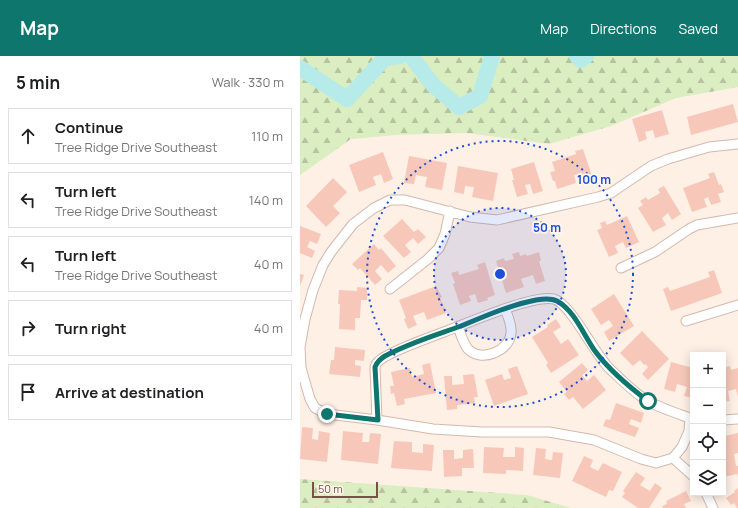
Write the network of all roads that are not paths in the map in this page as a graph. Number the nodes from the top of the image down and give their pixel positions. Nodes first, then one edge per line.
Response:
1 (738, 144) edge
2 (450, 211) junction
3 (738, 218) edge
4 (621, 268) dead end
5 (390, 289) dead end
6 (738, 305) edge
7 (505, 309) junction
8 (686, 321) dead end
9 (458, 327) junction
10 (690, 418) edge
11 (738, 419) edge
12 (378, 420) junction
13 (726, 420) edge
14 (690, 424) edge
15 (674, 458) junction
16 (690, 473) edge
17 (707, 496) edge
18 (712, 508) edge

1 - 2 street
2 - 5 street
2 - 12 street
3 - 4 street
6 - 8 street
7 - 9 street
7 - 9 street
7 - 10 street
9 - 12 street
11 - 13 street
12 - 15 street
14 - 15 street
15 - 16 street
17 - 18 street

